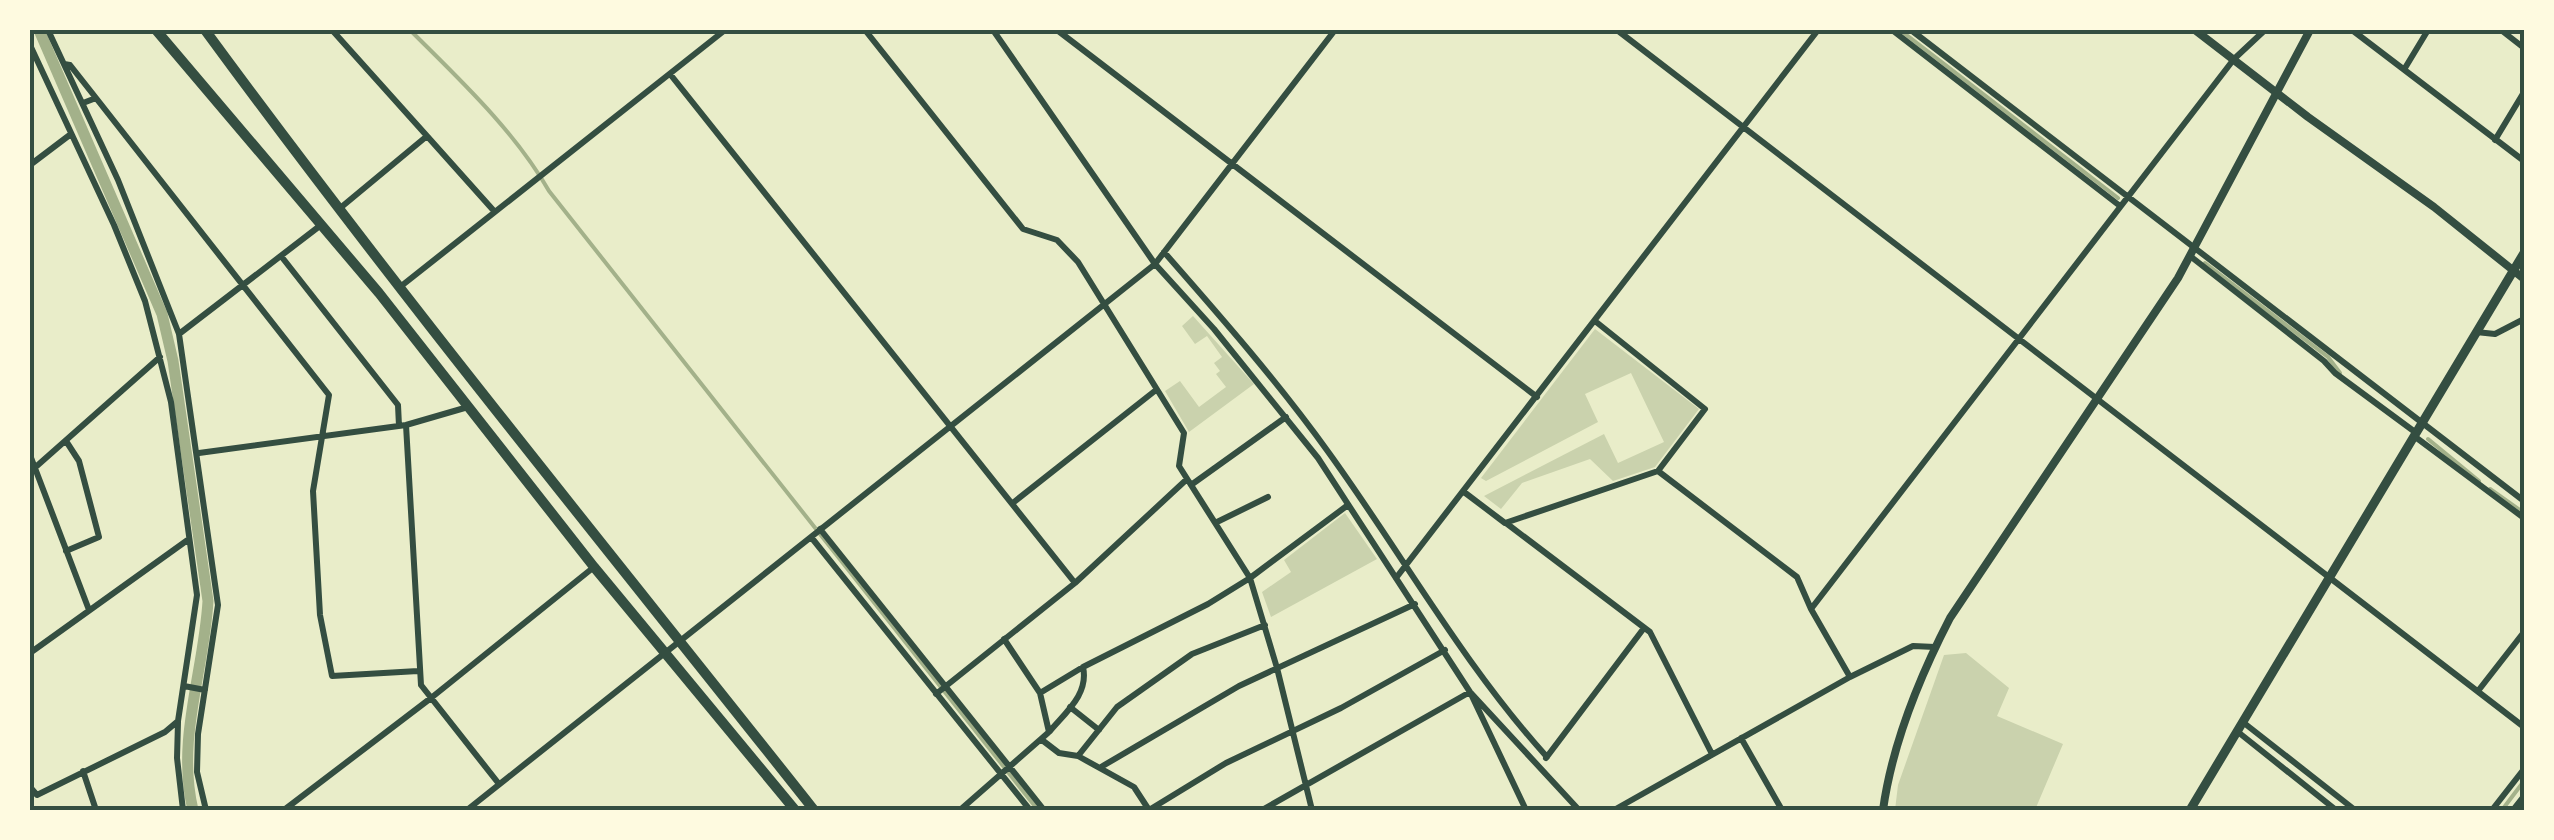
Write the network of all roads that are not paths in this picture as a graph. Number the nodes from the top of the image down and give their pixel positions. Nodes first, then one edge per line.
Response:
1 (48, 30) edge
2 (156, 30) edge
3 (205, 30) edge
4 (332, 30) edge
5 (724, 30) edge
6 (865, 30) edge
7 (993, 30) edge
8 (1056, 30) edge
9 (1335, 30) edge
10 (1617, 30) edge
11 (1818, 30) edge
12 (1892, 30) edge
13 (1911, 30) edge
14 (2195, 30) edge
15 (2265, 30) edge
16 (2310, 30) edge
17 (2352, 30) edge
18 (2428, 30) edge
19 (2501, 30) edge
20 (1002, 34) edge
21 (30, 45) edge
22 (2524, 48) edge
23 (2234, 59) junction
24 (64, 64) junction
25 (2405, 68) junction
26 (670, 74) junction
27 (2524, 92) edge
28 (2276, 93) junction
29 (96, 98) junction
30 (83, 102) junction
31 (1743, 128) junction
32 (71, 134) junction
33 (428, 136) junction
34 (2495, 140) junction
35 (2524, 161) edge
36 (1232, 164) junction
37 (30, 165) edge
38 (2128, 196) junction
39 (2120, 206) junction
40 (339, 210) junction
41 (494, 212) junction
42 (322, 224) junction
43 (1164, 252) junction
44 (2192, 252) junction
45 (2524, 253) edge
46 (281, 256) junction
47 (1155, 264) junction
48 (2513, 271) junction
49 (2524, 279) edge
50 (242, 286) junction
51 (399, 288) junction
52 (1104, 304) junction
53 (2524, 319) edge
54 (1595, 321) junction
55 (2476, 332) junction
56 (180, 334) junction
57 (2019, 338) junction
58 (160, 356) junction
59 (1156, 390) junction
60 (1537, 397) junction
61 (2097, 398) junction
62 (470, 406) junction
63 (1286, 416) junction
64 (2421, 422) junction
65 (952, 425) junction
66 (403, 426) junction
67 (2414, 434) junction
68 (323, 436) junction
69 (66, 440) junction
70 (198, 452) junction
71 (30, 455) edge
72 (32, 470) edge
73 (1658, 470) junction
74 (1188, 483) junction
75 (1464, 492) junction
76 (1268, 497) dead end
77 (2524, 501) edge
78 (1014, 502) junction
79 (1348, 506) junction
80 (2524, 518) edge
81 (1217, 522) junction
82 (1505, 522) junction
83 (820, 530) junction
84 (811, 536) junction
85 (189, 540) junction
86 (66, 551) junction
87 (1406, 565) junction
88 (594, 567) junction
89 (2331, 576) junction
90 (1250, 578) junction
91 (1396, 578) junction
92 (1075, 583) junction
93 (1415, 604) junction
94 (1811, 609) junction
95 (89, 610) junction
96 (1265, 625) junction
97 (1644, 628) junction
98 (2524, 632) edge
99 (1004, 639) junction
100 (680, 641) junction
101 (1935, 647) junction
102 (1445, 650) junction
103 (667, 652) junction
104 (30, 654) edge
105 (1083, 667) junction
106 (1277, 668) junction
107 (418, 671) junction
108 (1850, 677) junction
109 (184, 686) junction
110 (946, 686) junction
111 (206, 690) junction
112 (2478, 691) junction
113 (1470, 692) junction
114 (936, 693) junction
115 (1040, 693) junction
116 (431, 698) junction
117 (1070, 707) junction
118 (178, 721) junction
119 (2524, 727) edge
120 (2241, 728) junction
121 (1099, 730) junction
122 (1049, 732) junction
123 (1292, 732) junction
124 (1741, 738) junction
125 (1042, 740) junction
126 (1712, 755) junction
127 (1078, 756) junction
128 (1547, 758) junction
129 (1540, 766) junction
130 (1100, 768) junction
131 (2524, 769) edge
132 (83, 771) junction
133 (1006, 771) junction
134 (499, 784) junction
135 (1305, 786) junction
136 (30, 787) edge
137 (2524, 796) edge
138 (96, 810) edge
139 (183, 810) edge
140 (206, 810) edge
141 (284, 810) edge
142 (467, 810) edge
143 (795, 810) edge
144 (814, 810) edge
145 (960, 810) edge
146 (1030, 810) edge
147 (1044, 810) edge
148 (1262, 810) edge
149 (1312, 810) edge
150 (1526, 810) edge
151 (1579, 810) edge
152 (1614, 810) edge
153 (1782, 810) edge
154 (1883, 810) edge
155 (2190, 810) edge
156 (2336, 810) edge
157 (2356, 810) edge
158 (2492, 810) edge
159 (2513, 810) edge

1 - 24 street
2 - 42 highway
3 - 40 highway
4 - 33 street
5 - 26 street
6 - 52 street
7 - 20 street
8 - 36 street
9 - 36 street
10 - 31 street
11 - 31 street
12 - 39 street
13 - 38 street
14 - 23 street
15 - 23 street
16 - 28 street
17 - 25 street
18 - 25 street
19 - 22 street
20 - 47 street
21 - 32 street
23 - 28 street
23 - 38 street
24 - 29 street
24 - 30 street
25 - 34 street
26 - 41 street
26 - 65 street
27 - 34 street
28 - 44 street
28 - 48 street
29 - 30 street
29 - 50 street
30 - 56 street
31 - 54 street
31 - 57 street
32 - 37 street
32 - 58 street
33 - 40 street
33 - 41 street
34 - 35 street
36 - 43 street
36 - 60 street
38 - 39 street
38 - 44 street
39 - 57 street
40 - 51 highway
41 - 51 street
42 - 46 street
42 - 62 highway
43 - 47 street
43 - 87 street
44 - 61 street
44 - 64 street
44 - 67 street
45 - 48 main road
46 - 50 street
46 - 66 street
47 - 52 street
47 - 63 street
48 - 49 street
48 - 55 main road
50 - 56 street
50 - 68 street
51 - 100 highway
52 - 59 street
52 - 65 street
53 - 55 street
54 - 60 street
54 - 73 street
55 - 64 main road
56 - 70 street
57 - 61 street
57 - 94 street
58 - 69 street
58 - 85 street
59 - 74 street
59 - 78 street
60 - 75 street
61 - 89 street
61 - 101 street
62 - 66 street
62 - 88 highway
63 - 74 street
63 - 79 street
64 - 67 main road
64 - 77 street
65 - 78 street
65 - 83 street
66 - 68 street
66 - 107 street
67 - 80 street
67 - 89 main road
68 - 70 street
68 - 107 street
69 - 72 street
69 - 86 street
70 - 111 street
71 - 72 street
72 - 86 street
73 - 82 street
73 - 94 street
74 - 81 street
74 - 92 street
75 - 82 street
75 - 87 street
76 - 81 street
78 - 92 street
79 - 90 street
79 - 91 street
81 - 90 street
82 - 97 street
83 - 84 street
83 - 110 street
84 - 100 street
84 - 114 street
85 - 95 street
85 - 109 street
86 - 95 street
87 - 91 street
87 - 128 street
88 - 103 highway
88 - 116 street
89 - 112 street
89 - 120 main road
90 - 96 street
90 - 105 street
91 - 93 street
92 - 99 street
93 - 102 street
93 - 106 street
94 - 108 street
95 - 104 street
96 - 106 street
96 - 121 street
97 - 126 street
97 - 128 street
98 - 112 street
99 - 110 street
99 - 115 street
100 - 103 street
100 - 144 highway
101 - 108 street
101 - 154 street
102 - 113 street
102 - 123 street
103 - 134 street
103 - 143 highway
105 - 115 street
105 - 117 street
106 - 123 street
106 - 130 street
107 - 116 street
108 - 124 street
109 - 111 street
109 - 118 street
110 - 114 street
110 - 133 street
111 - 140 street
112 - 119 street
113 - 129 street
113 - 135 street
113 - 150 street
114 - 133 street
115 - 122 street
116 - 134 street
116 - 141 street
117 - 121 street
117 - 122 street
118 - 132 street
118 - 139 street
120 - 155 main road
120 - 156 street
120 - 157 street
121 - 127 street
122 - 125 street
123 - 130 street
123 - 135 street
124 - 126 street
124 - 153 street
125 - 127 street
125 - 133 street
126 - 152 street
127 - 130 street
128 - 129 street
129 - 151 street
131 - 158 street
132 - 136 street
132 - 138 street
133 - 145 street
133 - 146 street
133 - 147 street
134 - 142 street
135 - 148 street
135 - 149 street
137 - 159 street

